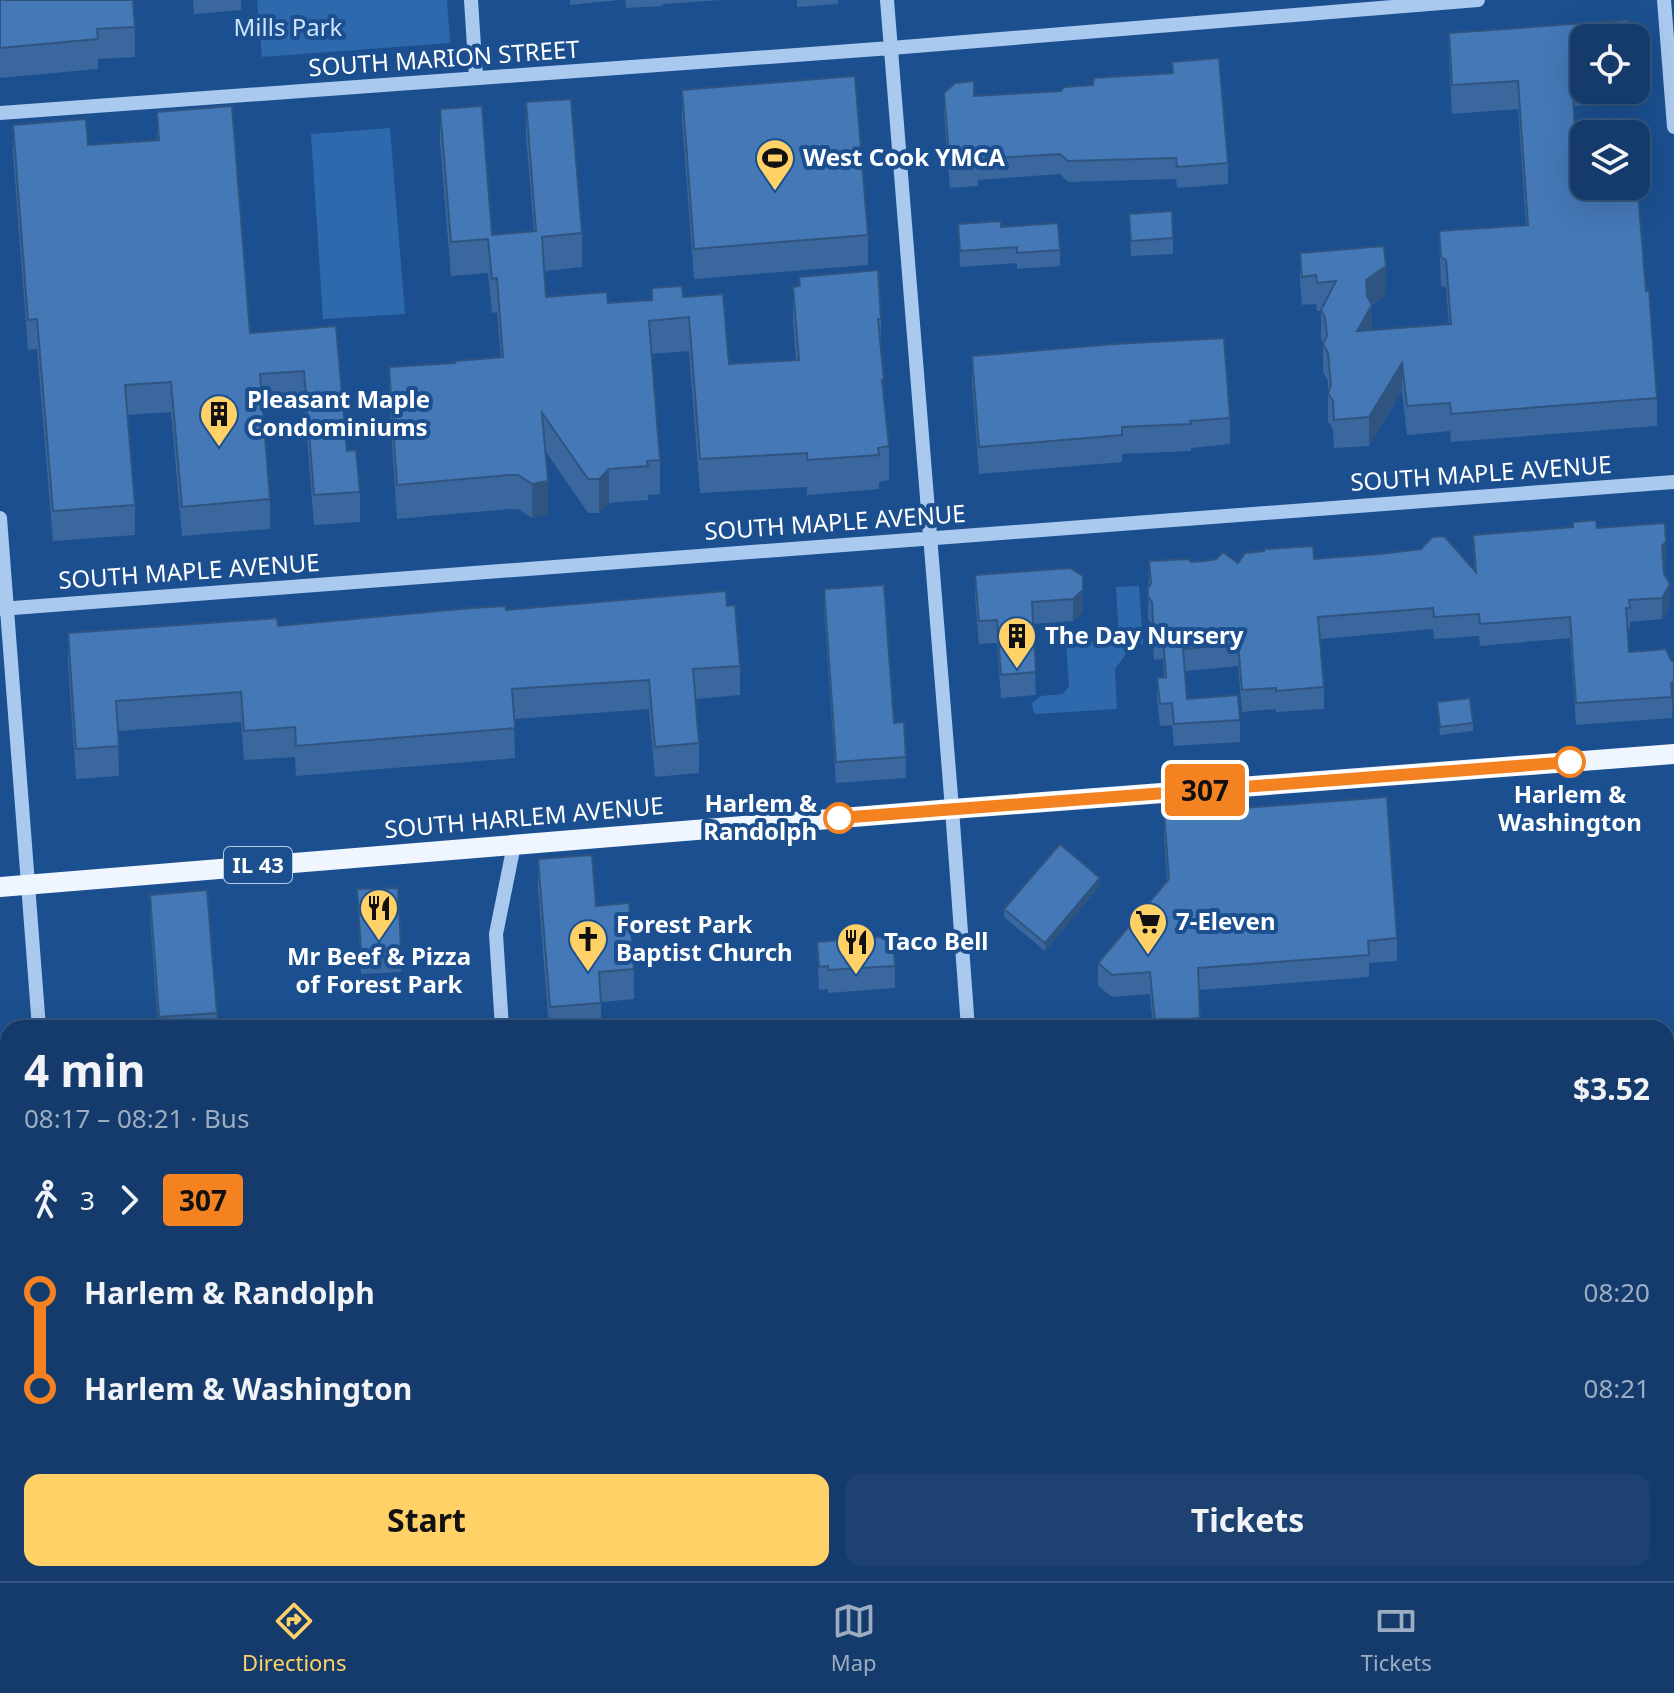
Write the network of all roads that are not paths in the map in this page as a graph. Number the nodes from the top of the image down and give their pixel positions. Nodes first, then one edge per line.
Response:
1 (471, 0) edge
2 (887, 0) edge
3 (1478, 0) edge
4 (1664, 0) edge
5 (891, 48) junction
6 (476, 78) junction
7 (0, 113) edge
8 (1674, 127) edge
9 (1674, 482) edge
10 (0, 518) edge
11 (930, 538) junction
12 (4, 608) edge
13 (1674, 754) edge
14 (952, 809) junction
15 (514, 845) junction
16 (28, 884) junction
17 (0, 887) edge
18 (38, 1020) edge
19 (501, 1020) edge
20 (967, 1020) edge

1 - 6 street
2 - 5 street
3 - 5 street, SOUTH MARION STREET
4 - 8 street
5 - 6 street, SOUTH MARION STREET
5 - 11 street
6 - 7 street, SOUTH MARION STREET
9 - 11 street, SOUTH MAPLE AVENUE
10 - 12 street
11 - 12 street, SOUTH MAPLE AVENUE
11 - 14 street
12 - 16 street
13 - 14 main road, SOUTH HARLEM AVENUE / IL 43
14 - 15 main road, SOUTH HARLEM AVENUE / IL 43
14 - 20 street
15 - 16 main road, SOUTH HARLEM AVENUE / IL 43
15 - 19 street
16 - 17 main road, SOUTH HARLEM AVENUE / IL 43
16 - 18 street

